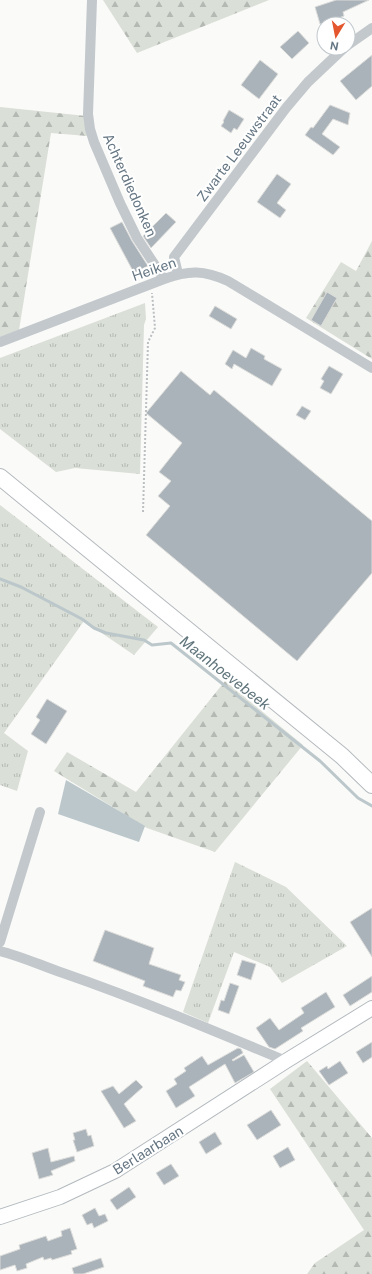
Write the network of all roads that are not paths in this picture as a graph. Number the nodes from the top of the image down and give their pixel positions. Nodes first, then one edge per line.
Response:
1 (92, 0) edge
2 (372, 28) edge
3 (356, 39) edge
4 (336, 56) edge
5 (178, 274) junction
6 (164, 279) junction
7 (0, 342) edge
8 (372, 368) edge
9 (0, 477) edge
10 (342, 756) junction
11 (372, 775) edge
12 (372, 785) edge
13 (40, 812) dead end
14 (0, 942) edge
15 (0, 951) edge
16 (372, 1008) edge
17 (286, 1062) junction
18 (0, 1218) edge

1 - 6 street, Achterdiedonken
2 - 3 street
4 - 5 street, Zwarte Leeuwstraat
5 - 6 street, Heiken
5 - 8 street, Heiken
6 - 7 street, Heiken
9 - 10 main road
10 - 11 main road
10 - 12 main road
13 - 14 street
15 - 17 street
16 - 17 street, Berlaarbaan
17 - 18 street, Berlaarbaan

